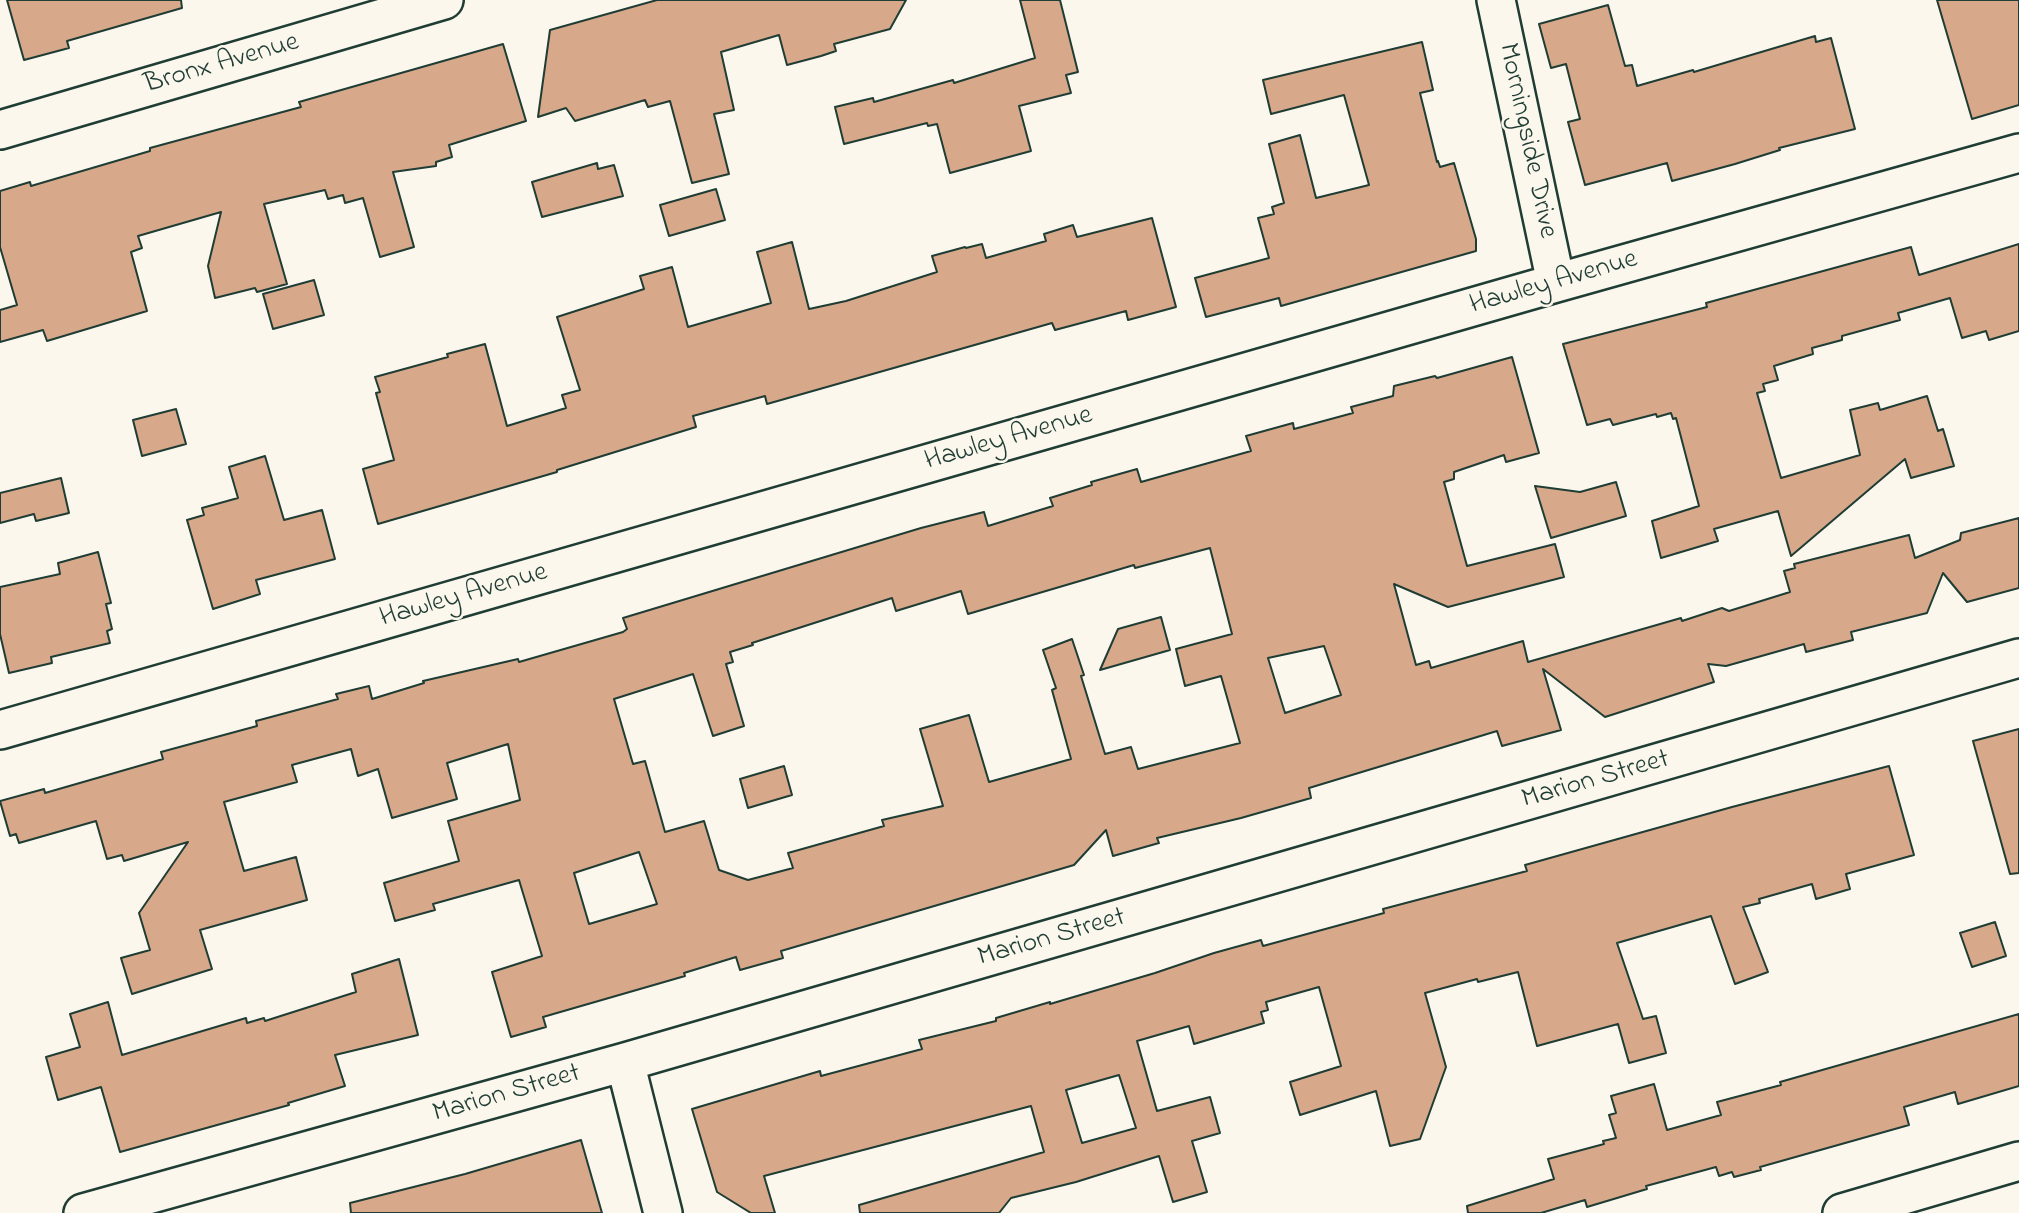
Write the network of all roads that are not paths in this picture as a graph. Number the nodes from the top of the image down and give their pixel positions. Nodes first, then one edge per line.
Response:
1 (444, 0) edge
2 (1496, 0) edge
3 (0, 130) edge
4 (2019, 153) edge
5 (1556, 283) junction
6 (2019, 658) edge
7 (0, 730) edge
8 (625, 1062) junction
9 (2019, 1161) edge
10 (83, 1213) edge
11 (663, 1213) edge
12 (1842, 1213) edge

1 - 3 street, Bronx Avenue
2 - 5 street, Morningside Drive
4 - 5 street, Hawley Avenue
5 - 7 street, Hawley Avenue
6 - 8 street, Marion Street
8 - 10 street, Marion Street
8 - 11 street
9 - 12 street

